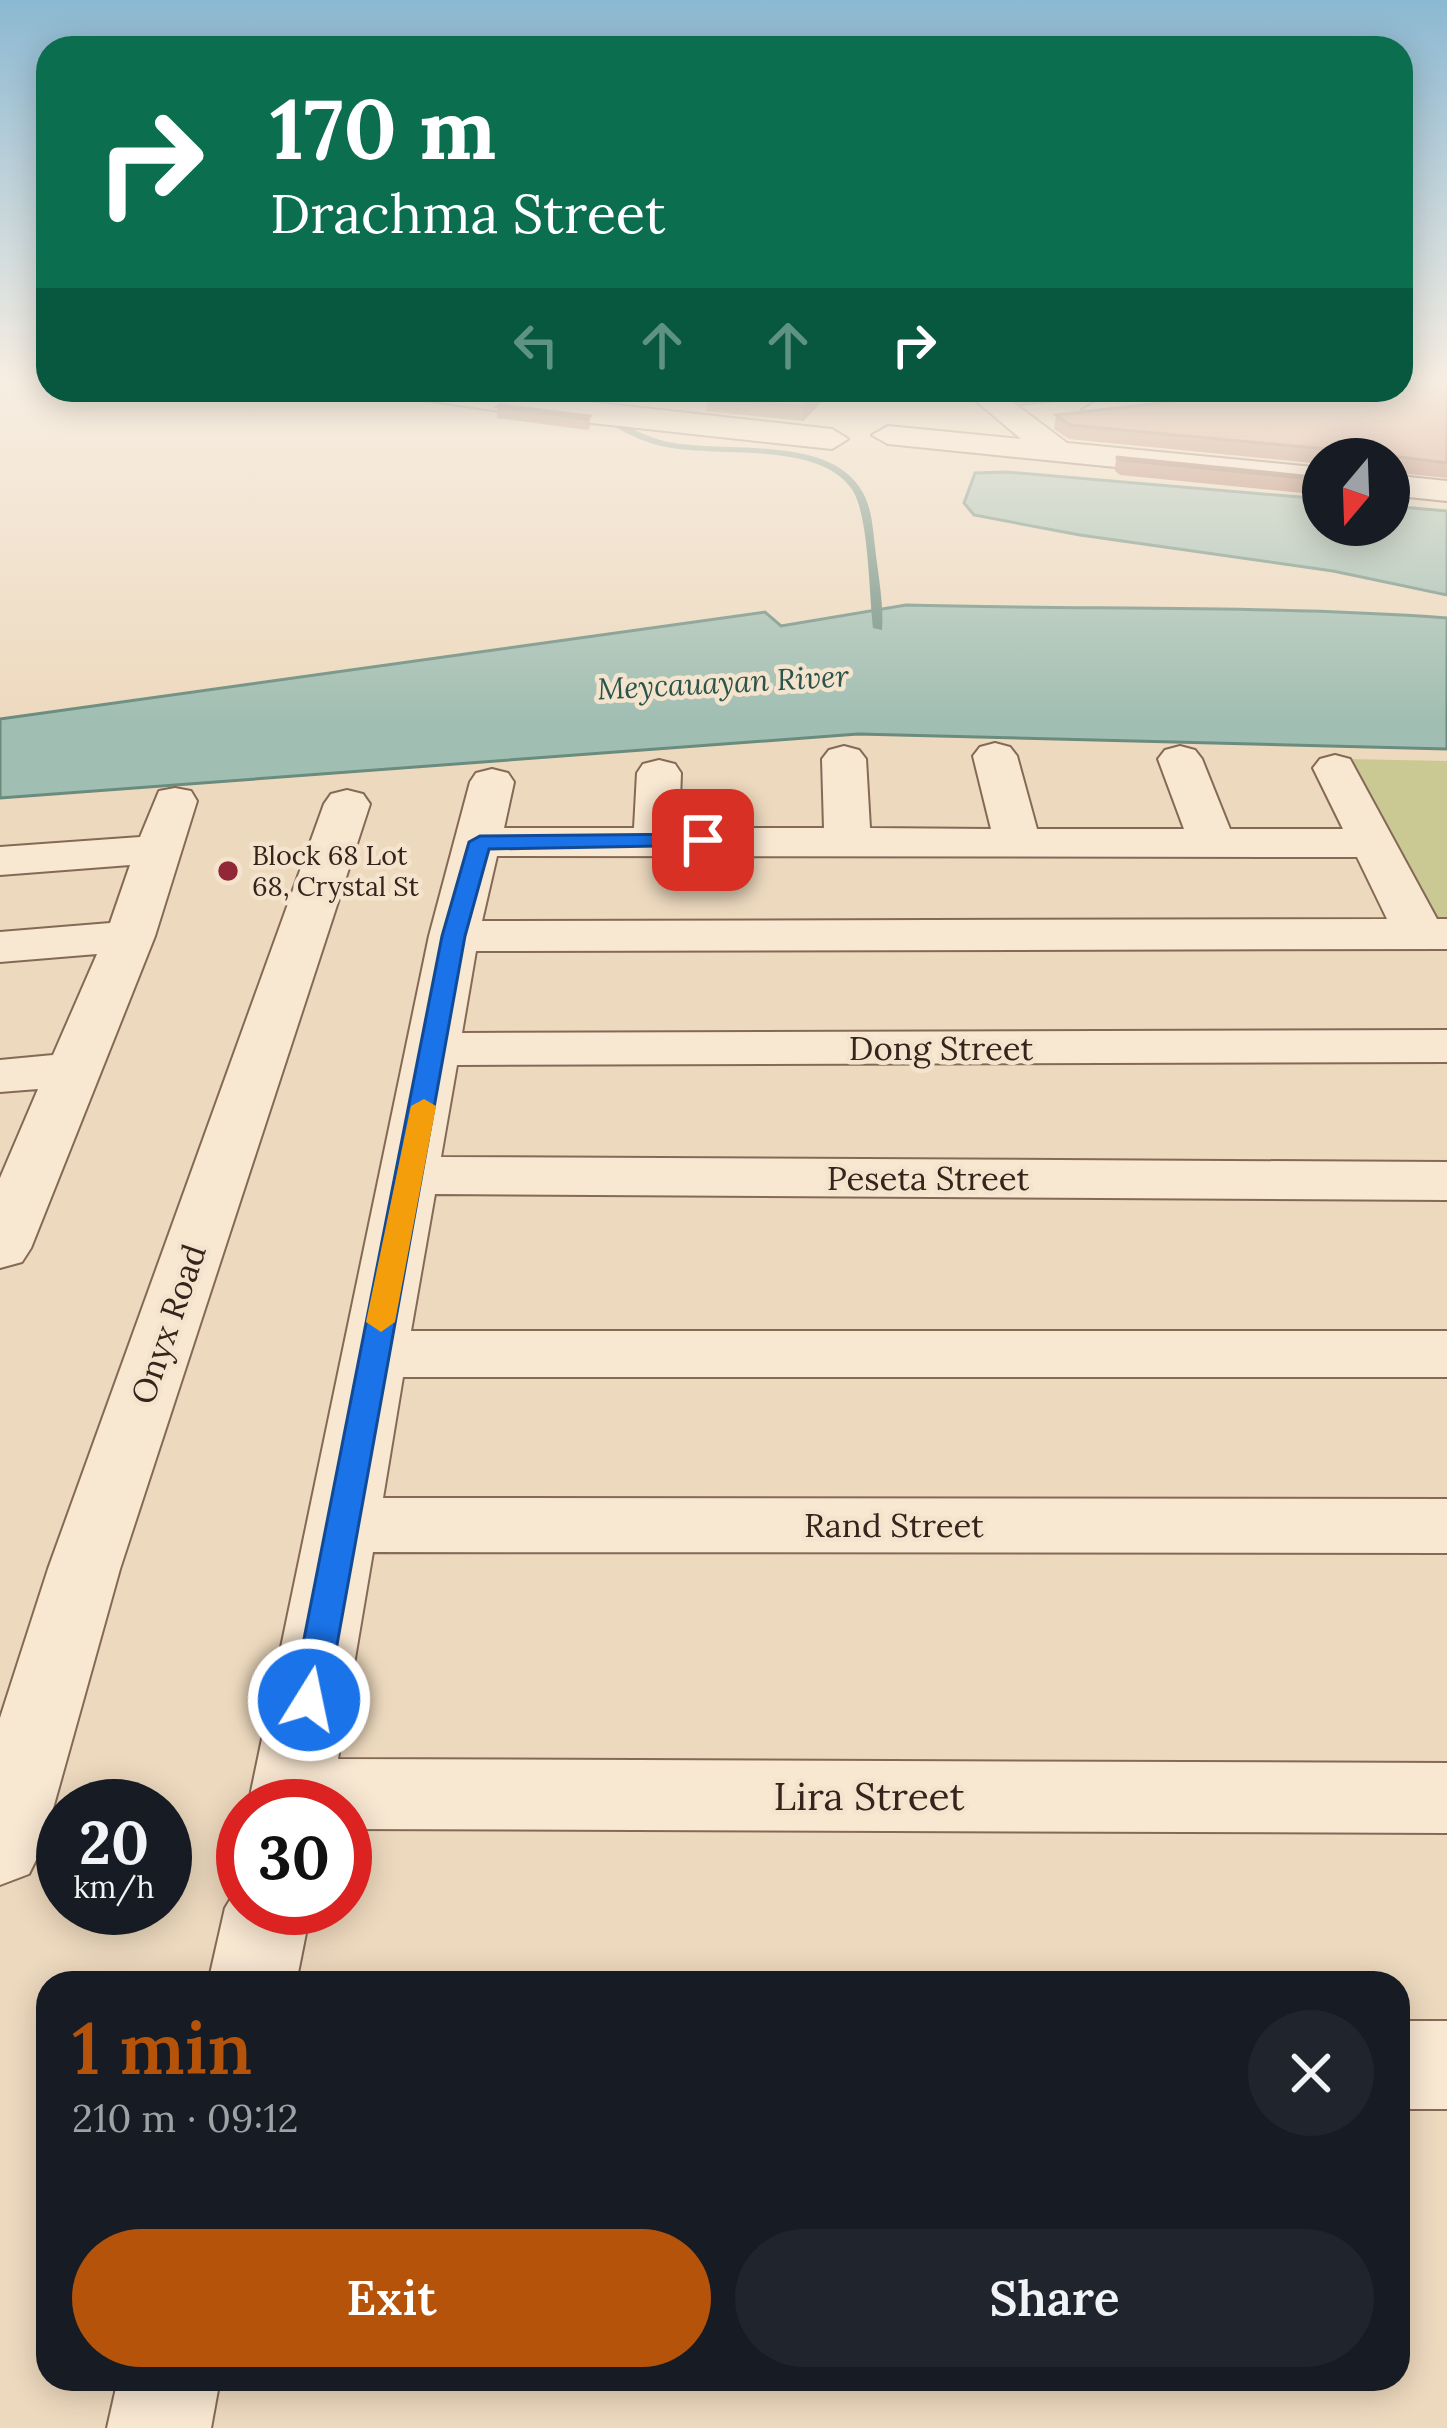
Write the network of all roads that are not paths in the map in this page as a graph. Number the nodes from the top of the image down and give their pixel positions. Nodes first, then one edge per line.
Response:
1 (995, 756) dead end
2 (844, 759) dead end
3 (1180, 759) dead end
4 (1335, 768) dead end
5 (659, 773) dead end
6 (493, 782) dead end
7 (347, 804) dead end
8 (656, 840) junction
9 (480, 842) junction
10 (847, 842) junction
11 (1017, 842) junction
12 (1213, 843) junction
13 (1372, 843) junction
14 (0, 861) edge
15 (1434, 934) edge
16 (130, 936) junction
17 (454, 936) junction
18 (0, 947) edge
19 (1447, 1046) edge
20 (435, 1049) junction
21 (74, 1070) junction
22 (0, 1076) edge
23 (410, 1175) junction
24 (1447, 1181) edge
25 (8, 1214) edge
26 (375, 1354) junction
27 (1447, 1354) edge
28 (341, 1525) junction
29 (1447, 1526) edge
30 (294, 1779) edge
31 (1447, 1798) edge
32 (372, 1800) edge
33 (0, 1848) edge
34 (262, 1935) edge
35 (255, 1971) edge
36 (1410, 2065) edge
37 (1447, 2065) edge
38 (167, 2391) edge
39 (159, 2428) edge

1 - 11 street
2 - 10 street
3 - 12 street
4 - 13 street
5 - 8 street
6 - 9 street
7 - 33 street, Onyx Road
8 - 9 street
8 - 10 street
9 - 17 street
10 - 11 street
11 - 12 street
12 - 13 street
13 - 15 street
14 - 16 street
15 - 17 street
16 - 18 street
16 - 21 street
17 - 20 street
19 - 20 street, Dong Street
20 - 23 street
21 - 22 street
21 - 25 street
23 - 24 street, Peseta Street
23 - 26 street
26 - 27 street
26 - 28 street
28 - 29 street, Rand Street
28 - 30 street
31 - 32 street, Lira Street
34 - 35 street
36 - 37 street
38 - 39 street

